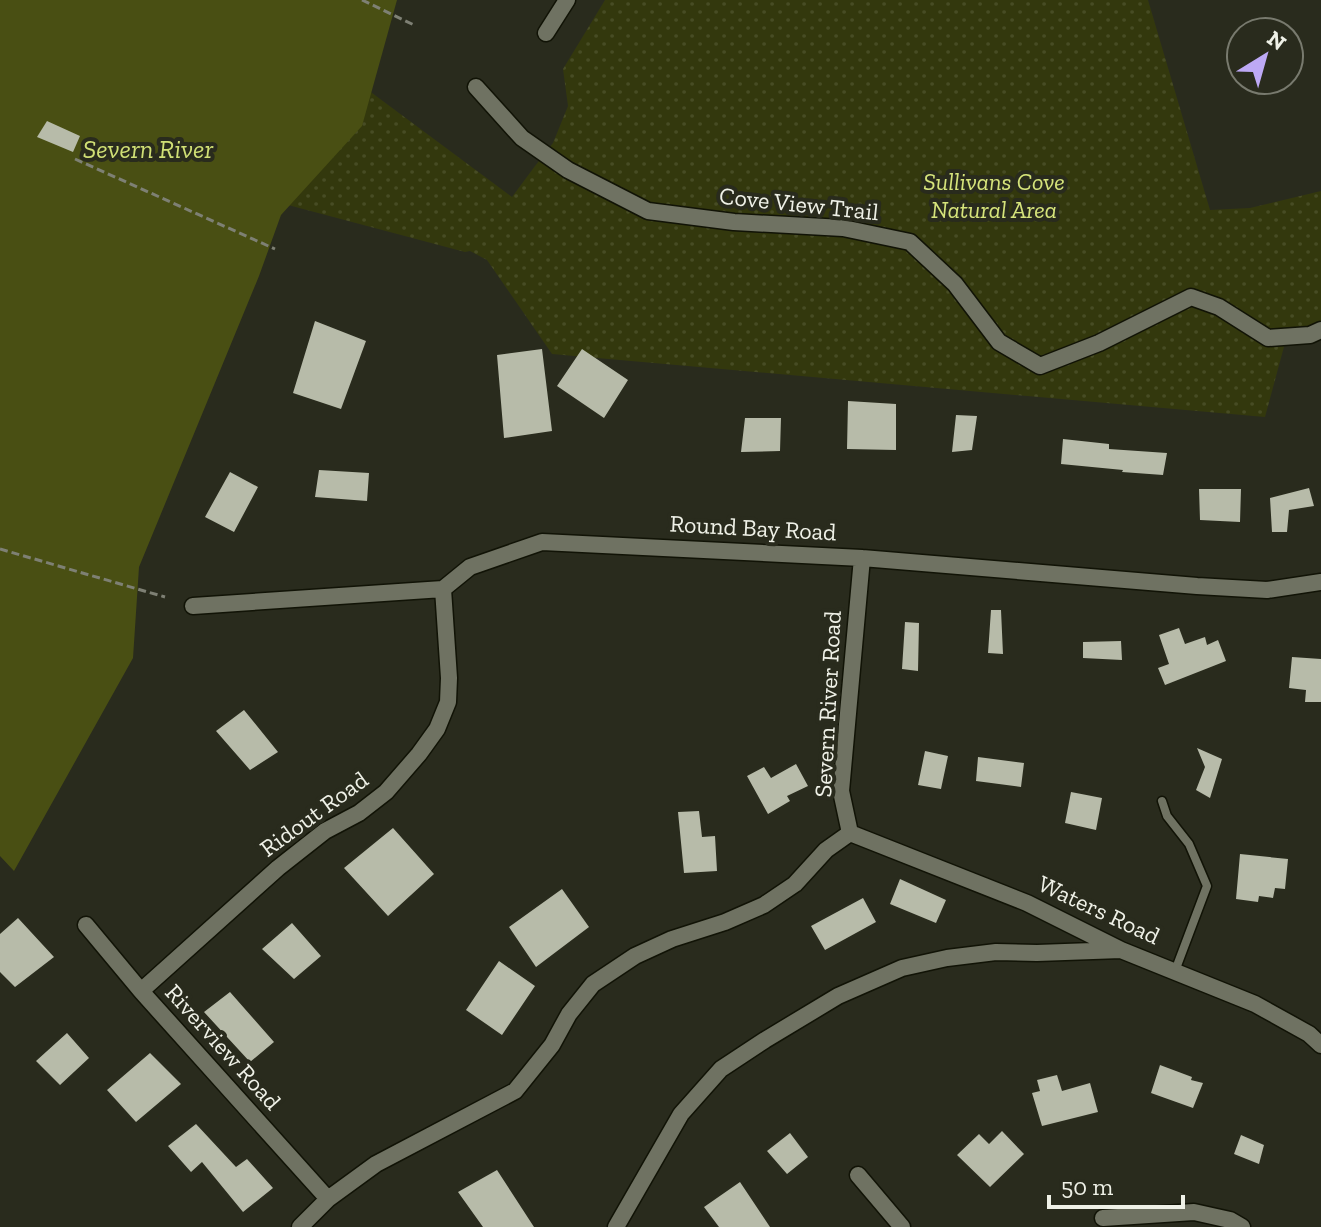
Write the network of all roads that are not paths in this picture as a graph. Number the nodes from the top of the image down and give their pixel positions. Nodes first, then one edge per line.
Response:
1 (567, 0) edge
2 (546, 33) dead end
3 (476, 87) dead end
4 (1321, 330) edge
5 (862, 558) junction
6 (1321, 582) edge
7 (443, 589) junction
8 (193, 606) dead end
9 (1162, 801) dead end
10 (850, 833) junction
11 (86, 925) dead end
12 (1121, 950) junction
13 (1175, 971) junction
14 (141, 991) junction
15 (1321, 1045) edge
16 (858, 1175) dead end
17 (328, 1199) junction
18 (1103, 1218) dead end
19 (300, 1227) edge
20 (616, 1227) edge
21 (902, 1227) edge
22 (1242, 1227) edge

1 - 2 street
3 - 4 street, Cove View Trail
5 - 6 street, Round Bay Road
5 - 7 street, Round Bay Road
5 - 10 street, Severn River Road
7 - 8 street
7 - 14 street, Ridout Road
9 - 13 lane
10 - 12 street, Waters Road
10 - 17 street
11 - 14 street, Riverview Road
12 - 13 street, Waters Road
12 - 20 street
13 - 15 street, Waters Road
14 - 17 street, Riverview Road
16 - 21 street
17 - 19 street
18 - 22 street

